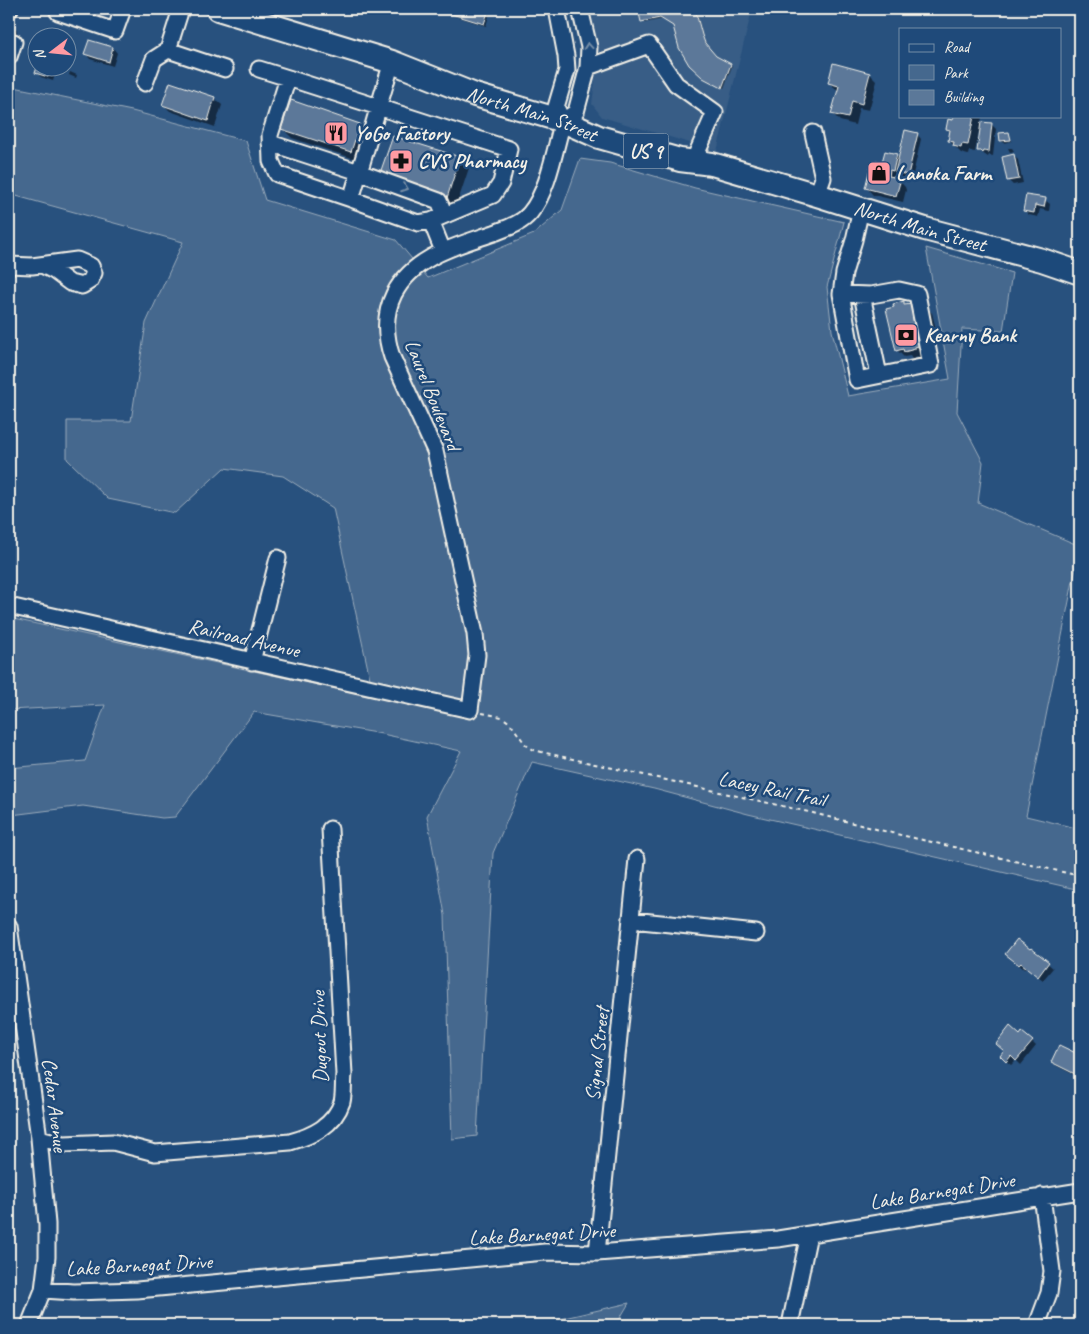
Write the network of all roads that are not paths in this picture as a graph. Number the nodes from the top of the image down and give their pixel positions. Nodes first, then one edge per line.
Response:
1 (59, 9) edge
2 (123, 9) edge
3 (181, 9) edge
4 (218, 9) edge
5 (557, 9) edge
6 (580, 9) edge
7 (14, 42) dead end
8 (168, 50) junction
9 (9, 57) edge
10 (392, 62) junction
11 (588, 67) junction
12 (259, 68) dead end
13 (225, 70) dead end
14 (288, 78) junction
15 (145, 83) dead end
16 (378, 108) junction
17 (563, 121) junction
18 (813, 133) dead end
19 (270, 143) junction
20 (693, 162) junction
21 (359, 172) junction
22 (817, 194) junction
23 (351, 199) junction
24 (861, 209) junction
25 (438, 218) junction
26 (444, 251) junction
27 (9, 265) edge
28 (42, 265) dead end
29 (1080, 273) edge
30 (840, 294) junction
31 (862, 295) junction
32 (878, 375) junction
33 (278, 558) dead end
34 (9, 606) edge
35 (252, 662) junction
36 (470, 710) joint
37 (330, 829) dead end
38 (637, 859) dead end
39 (632, 920) junction
40 (9, 926) edge
41 (756, 933) dead end
42 (39, 1138) junction
43 (1080, 1191) edge
44 (1042, 1196) junction
45 (809, 1234) junction
46 (597, 1253) junction
47 (43, 1290) junction
48 (29, 1325) edge
49 (790, 1325) edge
50 (1037, 1325) edge

1 - 2 street
3 - 8 street
4 - 10 highway, North Main Street / US 9
5 - 17 street, Laurel Boulevard
11 -> 6 street, Laurel Boulevard
7 - 9 street
8 - 13 street
8 - 15 street
10 - 16 street
10 - 17 highway, North Main Street / US 9
11 - 17 street, Laurel Boulevard
11 - 20 street
12 - 14 street
14 - 16 street
14 - 19 street
16 - 21 street
16 - 25 street
17 - 20 highway, North Main Street / US 9
17 - 26 street, Laurel Boulevard
18 - 22 street
19 - 21 street
19 - 23 street
20 - 22 highway, North Main Street / US 9
21 - 23 street
21 -> 25 street
22 - 24 highway, North Main Street / US 9
23 - 25 street
24 - 29 highway, North Main Street / US 9
24 - 30 street
25 - 26 street
26 - 36 street, Laurel Boulevard
27 - 28 street
30 - 31 street
30 - 32 street
31 - 32 street
31 - 32 street
33 - 35 street
34 - 35 street, Railroad Avenue
35 - 36 street, Railroad Avenue
37 - 42 street, Dugout Drive
38 - 39 street, Signal Street
39 - 41 street
39 - 46 street, Signal Street
40 - 42 street, Cedar Avenue
42 - 47 street, Cedar Avenue
43 - 44 street, Lake Barnegat Drive
44 - 45 street, Lake Barnegat Drive
44 - 50 street
45 - 46 street, Lake Barnegat Drive
45 - 49 street
46 - 47 street, Lake Barnegat Drive
47 - 48 street, Cedar Avenue

